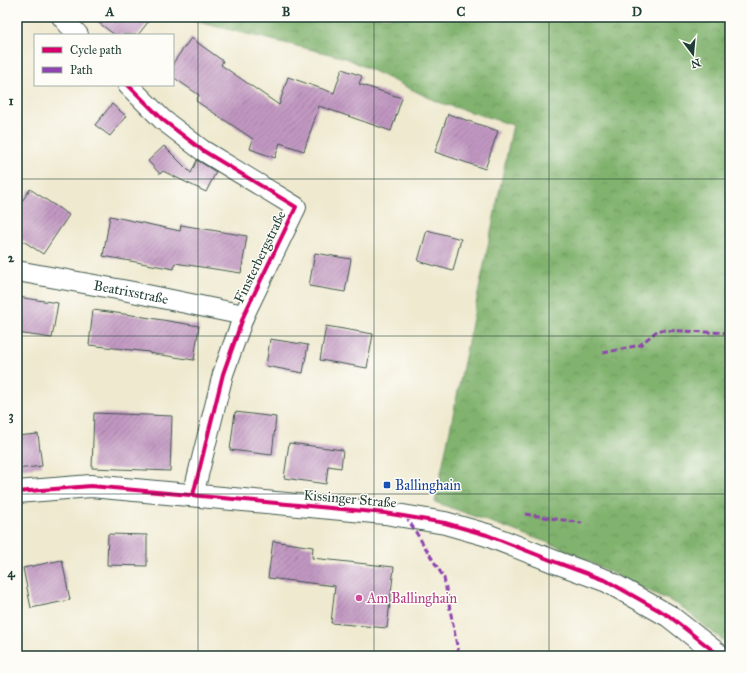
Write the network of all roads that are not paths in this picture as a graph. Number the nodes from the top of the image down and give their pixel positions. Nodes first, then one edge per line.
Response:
1 (62, 17) edge
2 (77, 34) edge
3 (129, 86) edge
4 (17, 271) edge
5 (244, 315) junction
6 (17, 492) edge
7 (193, 496) junction
8 (720, 656) edge

1 - 2 street
3 - 5 street, Finsterbergstraße
4 - 5 street, Beatrixstraße
5 - 7 street, Finsterbergstraße
6 - 7 street, Kissinger Straße
7 - 8 street, Kissinger Straße

